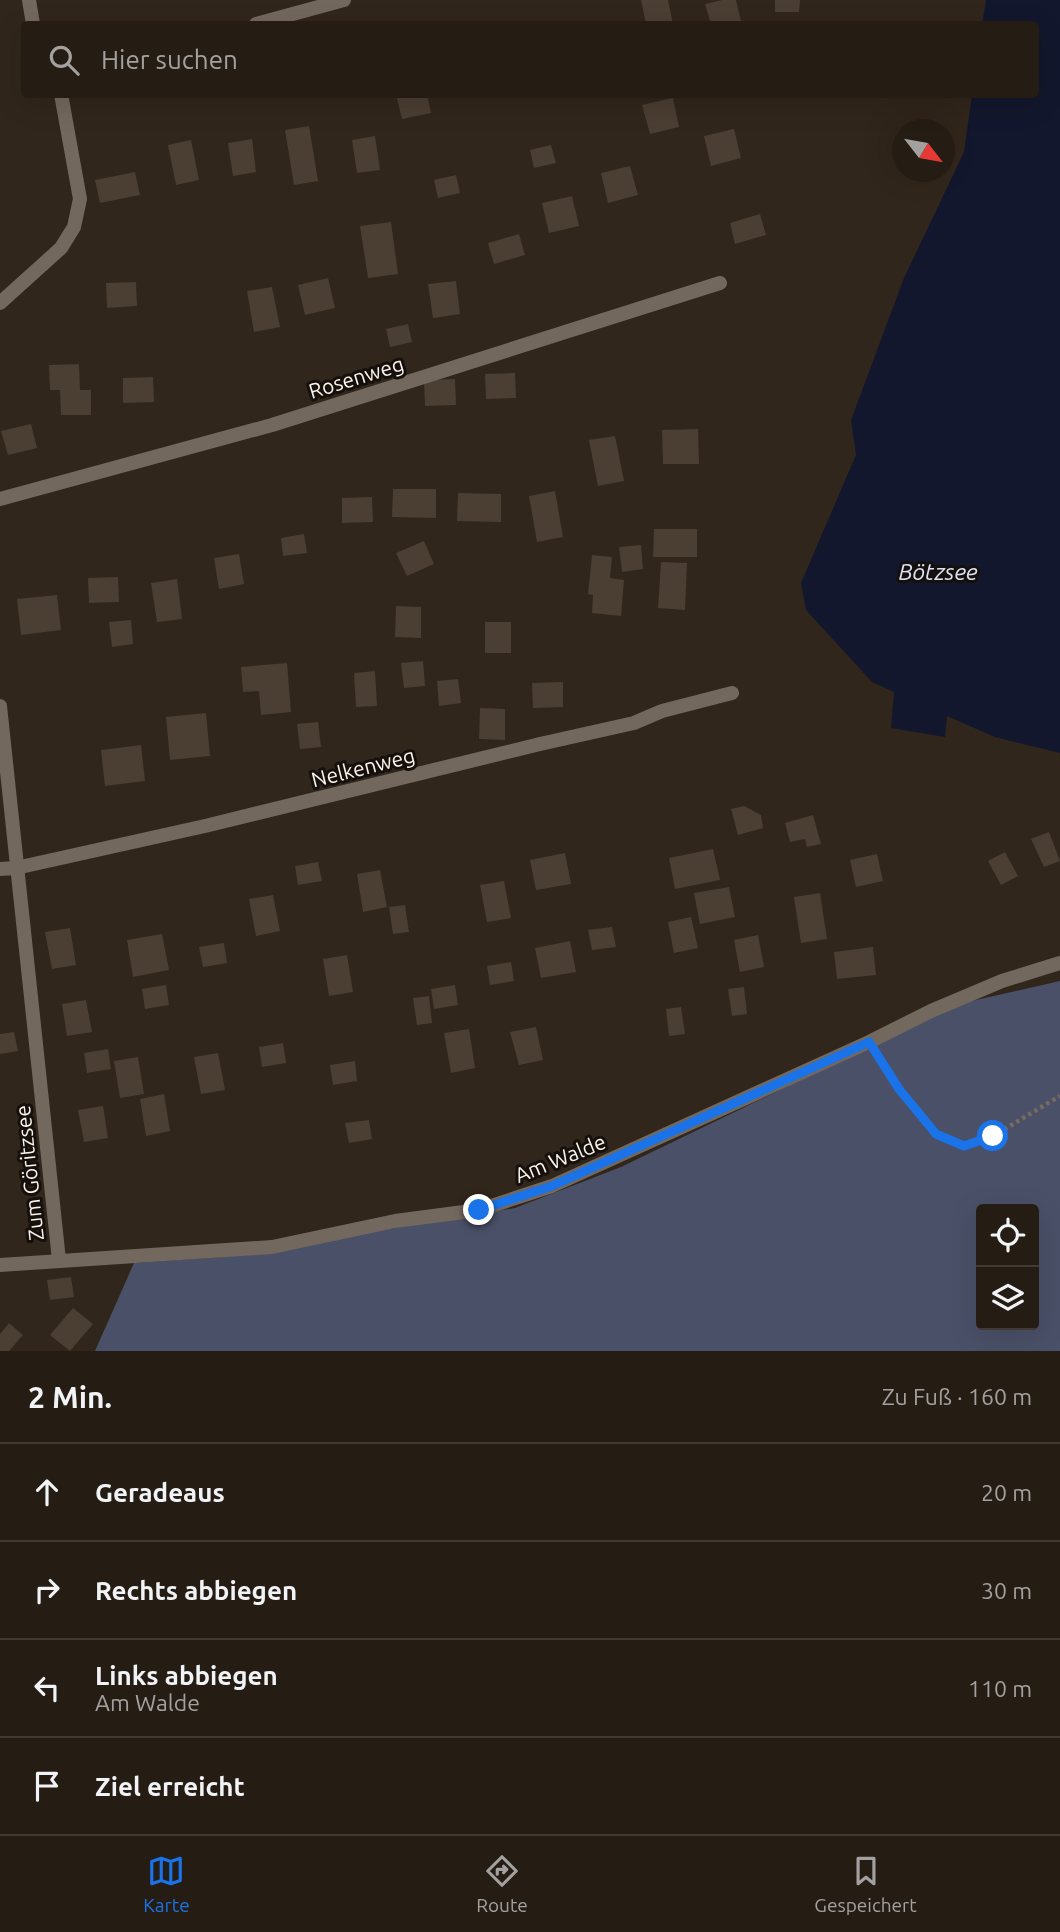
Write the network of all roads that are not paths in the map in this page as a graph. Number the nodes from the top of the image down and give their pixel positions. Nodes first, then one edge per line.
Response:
1 (29, 0) edge
2 (344, 0) edge
3 (32, 21) edge
4 (267, 21) edge
5 (62, 98) edge
6 (720, 283) dead end
7 (0, 303) edge
8 (0, 499) edge
9 (732, 693) dead end
10 (0, 706) edge
11 (16, 867) junction
12 (0, 869) edge
13 (1060, 963) edge
14 (59, 1260) junction
15 (0, 1265) edge

1 - 3 lane
2 - 4 lane
5 - 7 lane
6 - 8 lane, Rosenweg
9 - 11 lane, Nelkenweg
10 - 11 lane, Zum Göritzsee
11 - 12 lane, Nelkenweg
11 - 14 lane, Zum Göritzsee
13 - 14 lane, Am Walde
14 - 15 lane, Am Walde

